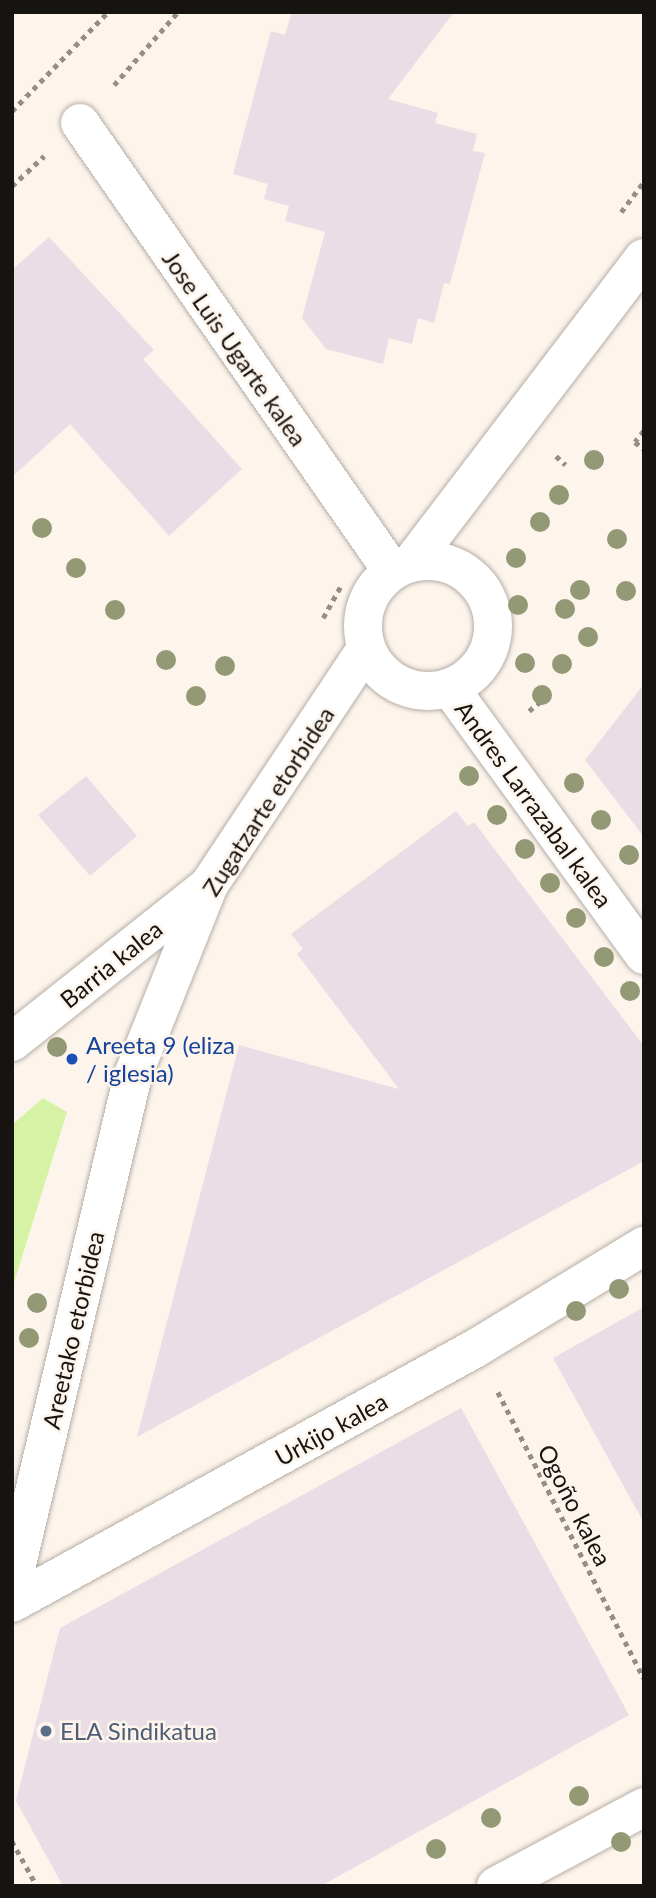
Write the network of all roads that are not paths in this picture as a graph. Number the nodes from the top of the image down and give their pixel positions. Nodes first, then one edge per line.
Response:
1 (80, 123) dead end
2 (644, 258) edge
3 (402, 567) junction
4 (366, 649) junction
5 (450, 688) junction
6 (209, 885) junction
7 (644, 955) edge
8 (12, 1042) edge
9 (133, 1075) joint
10 (644, 1246) edge
11 (12, 1586) edge
12 (12, 1604) edge
13 (644, 1807) edge
14 (496, 1886) edge

1 - 3 street, Jose Luis Ugarte kalea
2 - 3 street
3 - 4 street
3 - 5 street
4 - 5 street
4 - 6 street, Zugatzarte etorbidea
5 - 7 street, Andres Larrazabal kalea
6 - 8 street, Barria kalea
6 - 9 street, Zugatzarte etorbidea
9 - 11 street, Areetako etorbidea
10 - 12 street, Urkijo kalea
13 - 14 street

